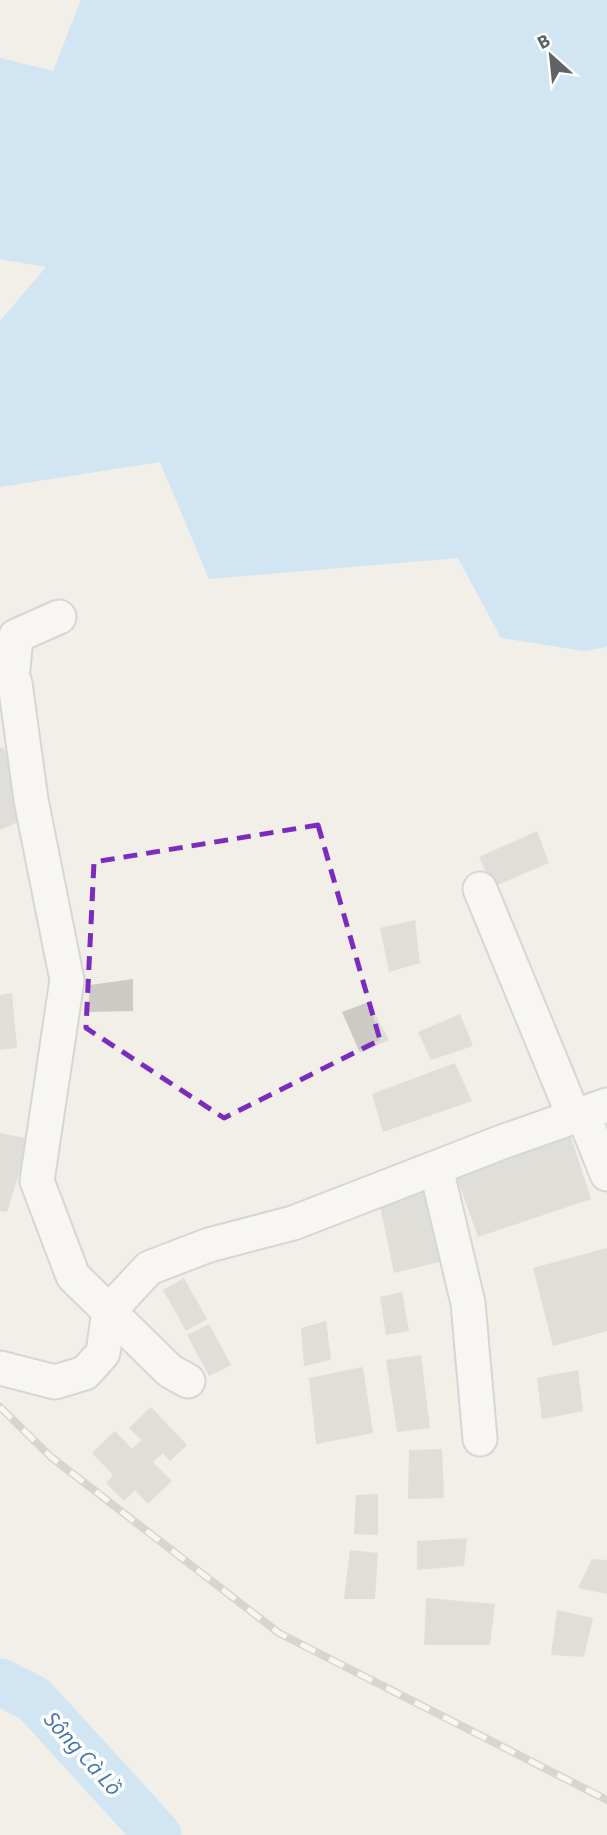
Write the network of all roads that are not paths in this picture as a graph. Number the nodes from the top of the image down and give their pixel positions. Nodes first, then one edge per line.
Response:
1 (59, 617) dead end
2 (6, 679) edge
3 (480, 889) dead end
4 (588, 1112) edge
5 (436, 1168) junction
6 (607, 1174) edge
7 (109, 1311) junction
8 (0, 1368) edge
9 (188, 1381) dead end
10 (480, 1439) dead end

1 - 2 street
2 - 7 street
3 - 4 street
4 - 5 street
4 - 6 street
5 - 7 street
5 - 10 street
7 - 8 street
7 - 9 street

